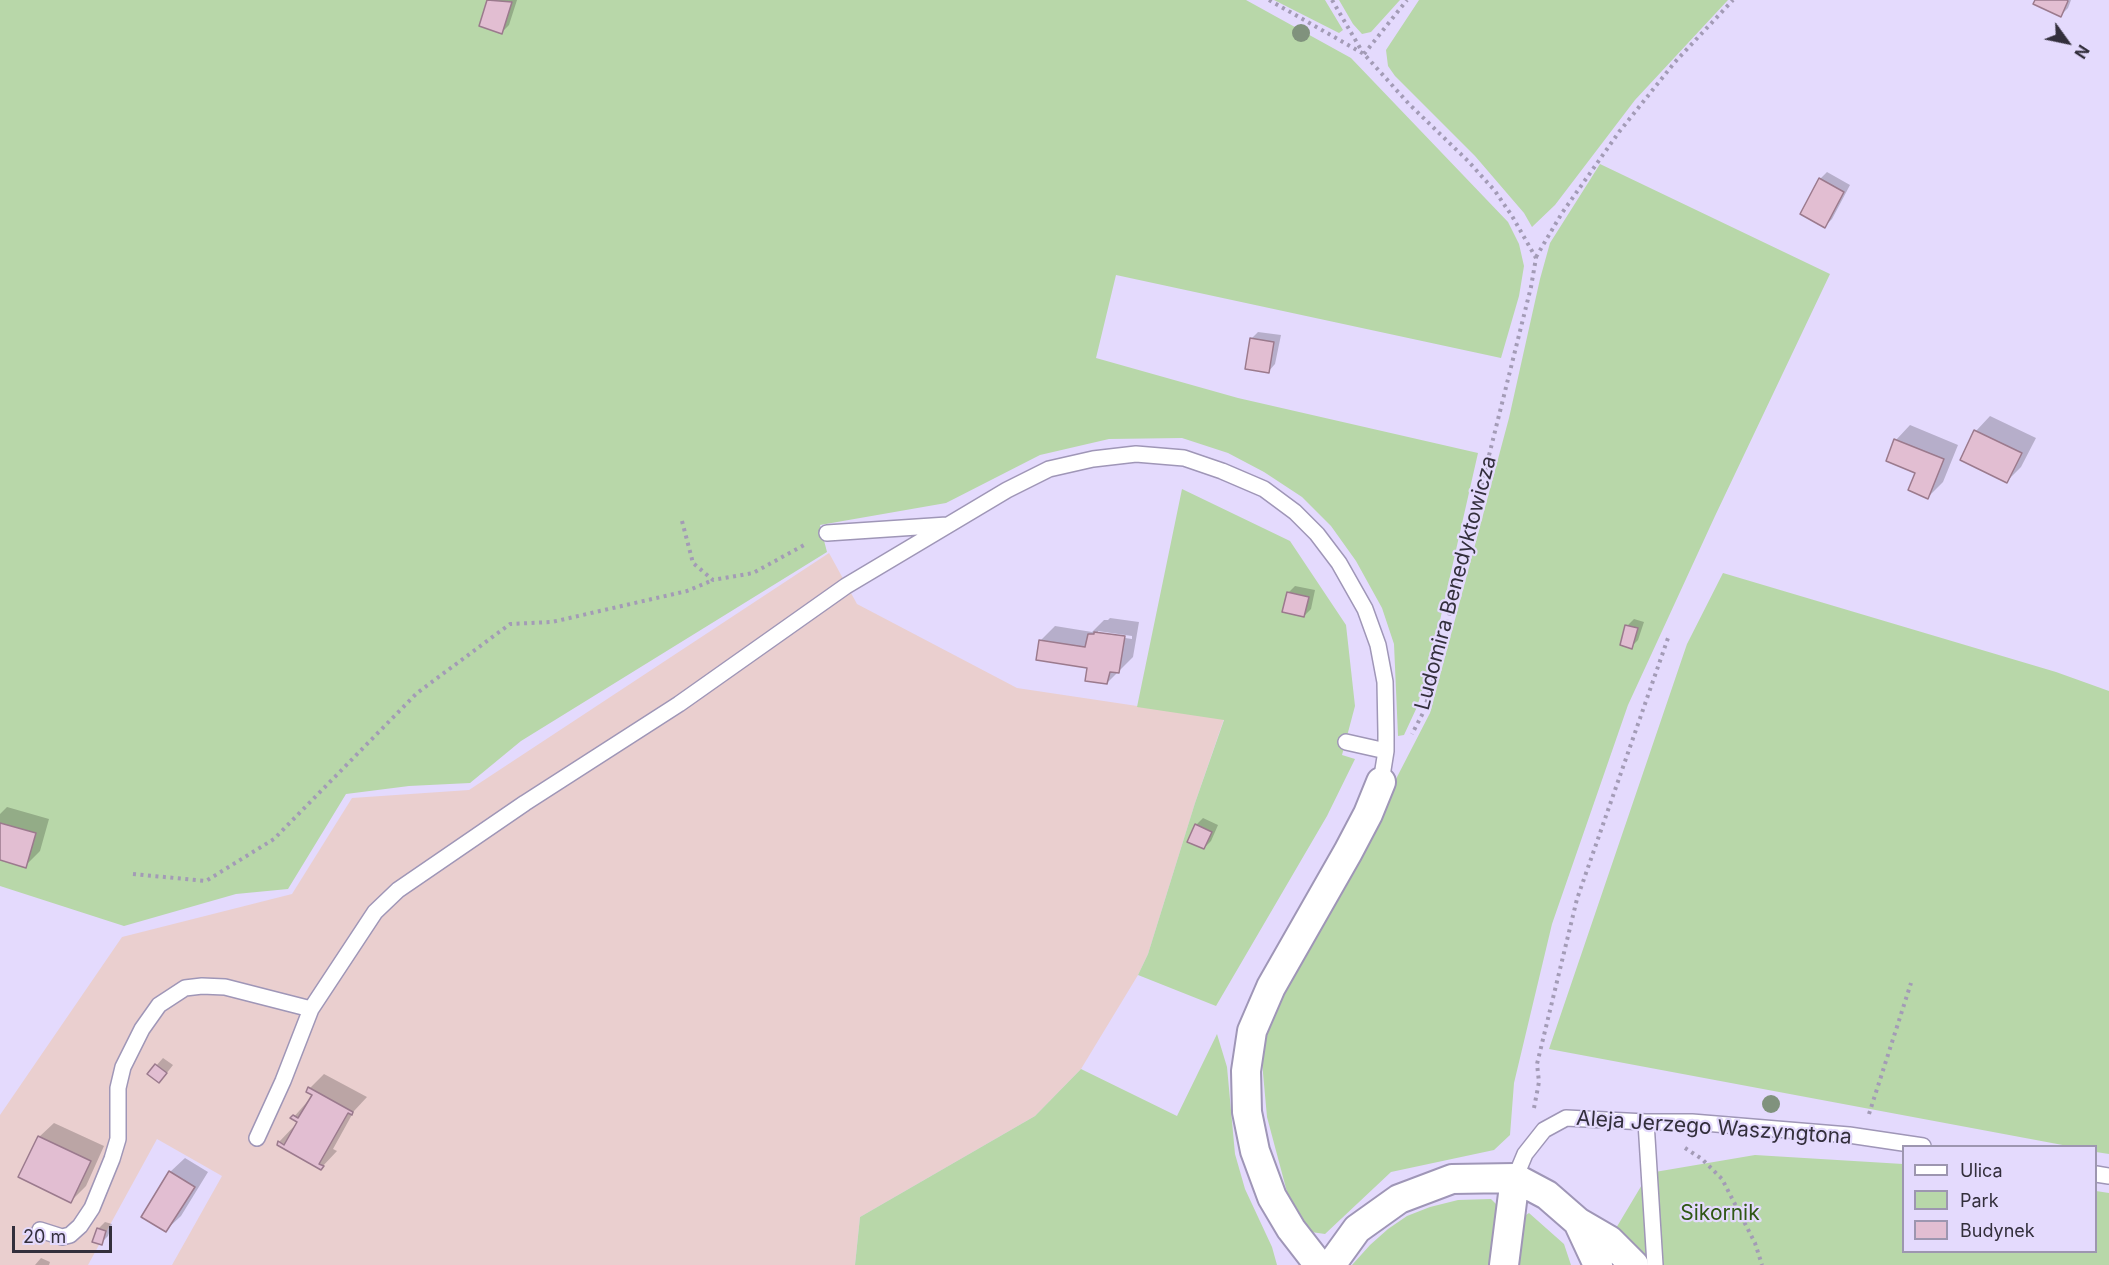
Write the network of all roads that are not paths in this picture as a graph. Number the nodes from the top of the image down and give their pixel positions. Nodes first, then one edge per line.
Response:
1 (952, 525) junction
2 (827, 532) road end
3 (1346, 742) dead end
4 (1386, 751) junction
5 (1381, 783) joint
6 (311, 1009) junction
7 (1646, 1122) junction
8 (256, 1138) dead end
9 (1916, 1145) edge
10 (1520, 1166) junction
11 (1578, 1222) junction
12 (40, 1230) dead end
13 (1319, 1265) edge
14 (1331, 1265) edge
15 (1504, 1265) edge
16 (1598, 1265) edge
17 (1634, 1265) edge
18 (1655, 1265) edge

1 - 2 lane
1 - 4 lane
1 - 6 lane
3 - 4 lane
4 - 5 lane
5 - 13 street
6 - 8 lane
6 - 12 lane
7 - 9 lane, Aleja Jerzego Waszyngtona
7 - 10 lane, Aleja Jerzego Waszyngtona
7 - 18 lane
10 - 11 street
10 - 14 street
10 - 15 street
11 - 16 street
11 - 17 street

